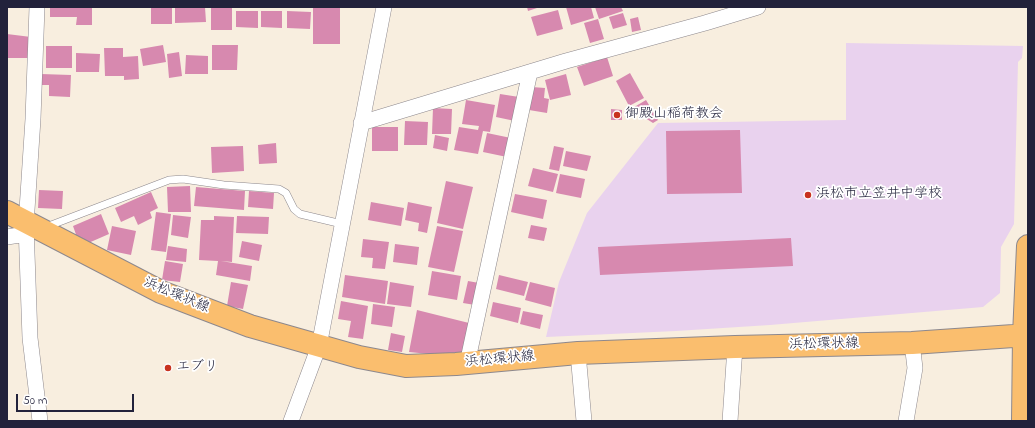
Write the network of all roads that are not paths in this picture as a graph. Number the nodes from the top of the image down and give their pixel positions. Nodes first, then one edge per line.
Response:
1 (37, 7) edge
2 (384, 7) edge
3 (758, 7) edge
4 (530, 72) junction
5 (361, 123) junction
6 (25, 224) edge
7 (342, 224) junction
8 (7, 237) edge
9 (1028, 246) edge
10 (1026, 335) edge
11 (912, 343) junction
12 (318, 346) junction
13 (735, 347) junction
14 (578, 353) junction
15 (467, 364) junction
16 (40, 421) edge
17 (291, 421) edge
18 (584, 421) edge
19 (730, 421) edge
20 (906, 421) edge
21 (1023, 421) edge

1 - 6 street
2 - 5 street
3 - 4 street
4 - 5 street
4 - 15 street
5 - 7 street
6 - 7 lane
6 - 8 street
6 - 12 main road, 浜松環状線
6 - 16 street
7 - 12 street
9 - 10 main road
10 - 11 main road, 浜松環状線
10 - 21 main road
11 - 13 main road, 浜松環状線
11 - 20 street
12 - 15 main road, 浜松環状線
12 - 17 street
13 - 14 main road, 浜松環状線
13 - 19 street
14 - 15 main road, 浜松環状線
14 - 18 street

